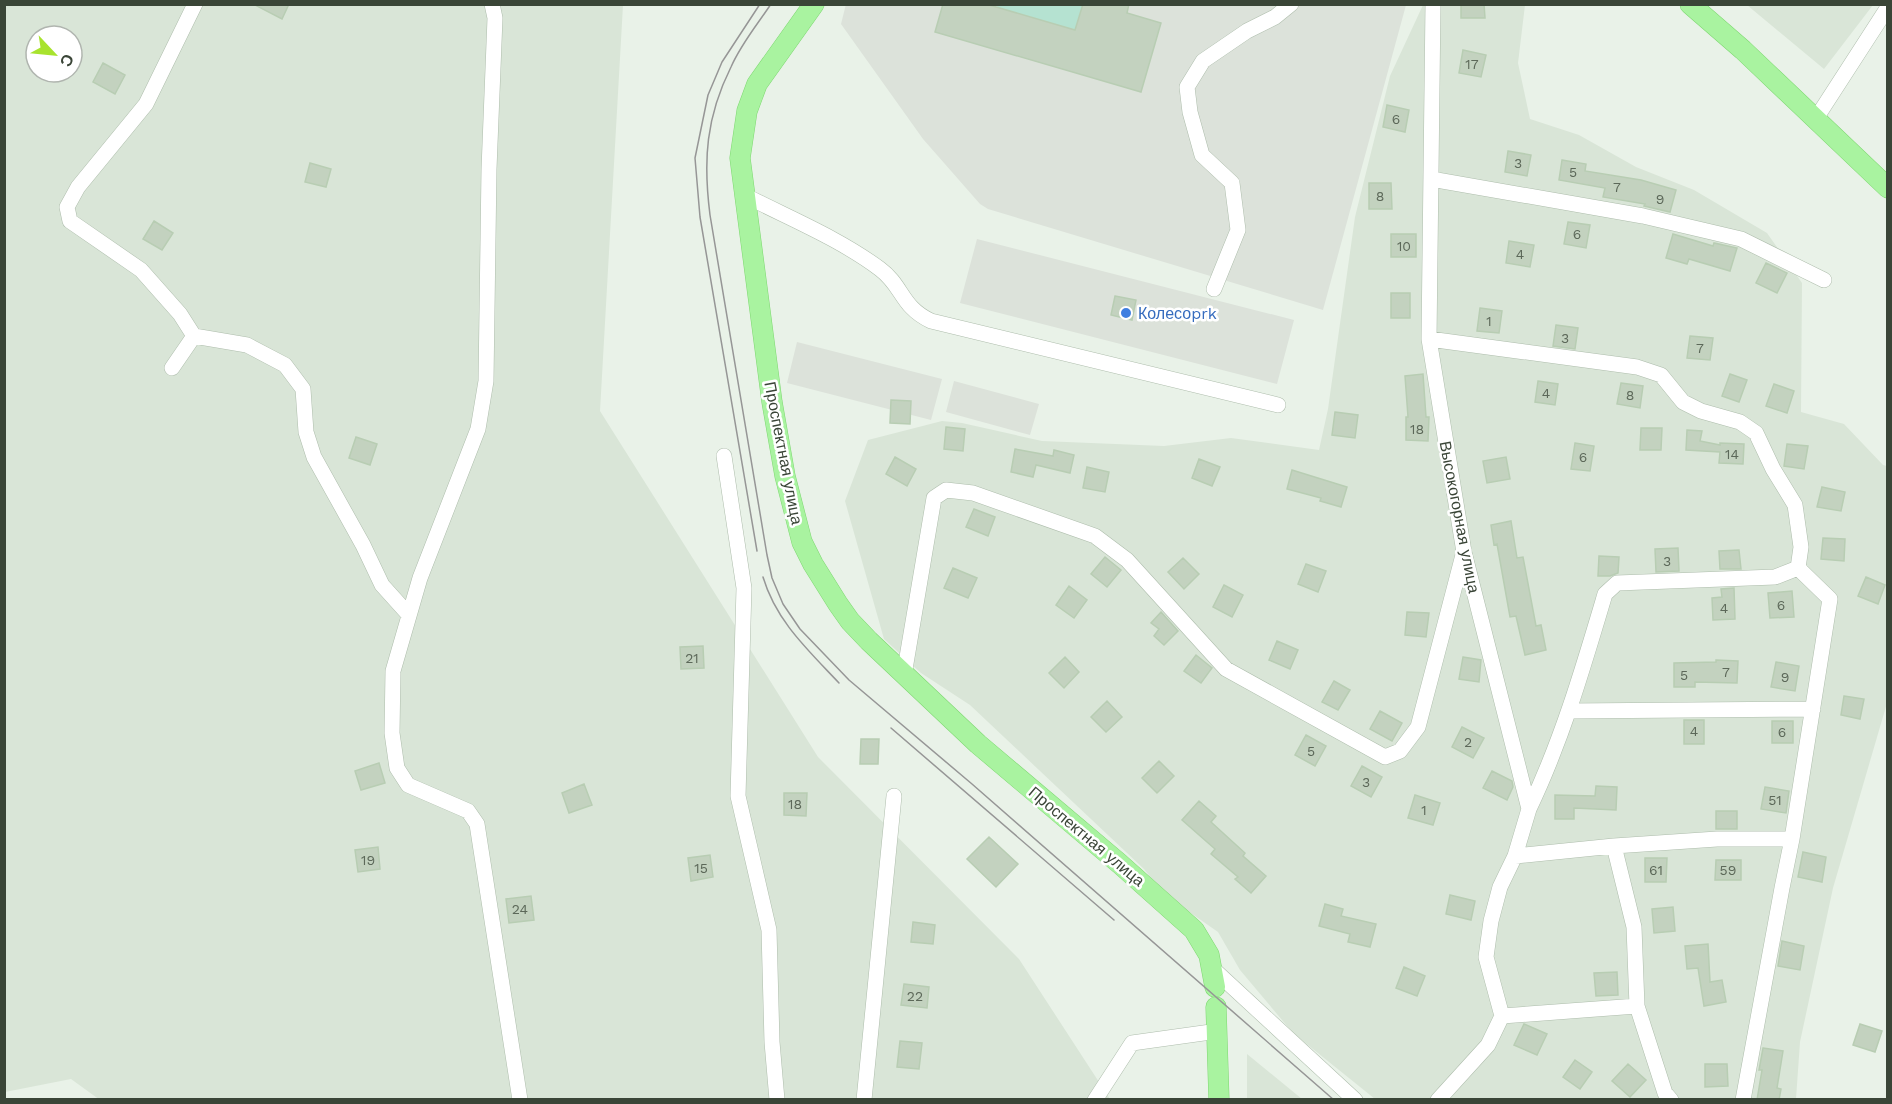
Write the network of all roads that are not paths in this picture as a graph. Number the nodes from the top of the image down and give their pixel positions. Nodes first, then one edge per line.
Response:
1 (195, 4) edge
2 (492, 4) edge
3 (814, 4) edge
4 (1291, 4) edge
5 (1433, 4) edge
6 (1690, 4) edge
7 (1887, 7) edge
8 (1815, 120) junction
9 (1431, 179) junction
10 (1887, 188) edge
11 (746, 196) junction
12 (1824, 280) dead end
13 (1214, 289) dead end
14 (194, 336) junction
15 (1429, 339) junction
16 (172, 368) dead end
17 (1278, 405) dead end
18 (724, 456) dead end
19 (1464, 552) junction
20 (1798, 568) junction
21 (409, 615) junction
22 (904, 675) junction
23 (1813, 709) junction
24 (1570, 711) junction
25 (894, 796) dead end
26 (1528, 809) junction
27 (1792, 839) junction
28 (1614, 846) junction
29 (1515, 856) junction
30 (1213, 978) joint
31 (1637, 1006) junction
32 (1216, 1007) dead end
33 (1502, 1016) junction
34 (1218, 1031) junction
35 (520, 1100) edge
36 (777, 1100) edge
37 (864, 1100) edge
38 (1095, 1100) edge
39 (1219, 1100) edge
40 (1355, 1100) edge
41 (1438, 1100) edge
42 (1671, 1100) edge
43 (1743, 1100) edge

1 - 14 street
2 - 21 street
3 - 11 main road, Проспектная улица
4 - 13 street
5 - 9 street, Высокогорная улица
6 - 8 main road
7 - 8 street
8 - 10 main road
9 - 12 street
9 - 15 street, Высокогорная улица
11 - 17 street
11 - 22 main road, Проспектная улица
14 - 16 street
14 - 21 street
15 - 19 street, Высокогорная улица
15 - 20 street
18 - 36 street
19 - 22 street
19 - 26 street, Высокогорная улица
20 - 23 street
20 - 24 street
21 - 35 street
22 - 30 main road, Проспектная улица
23 - 24 street
23 - 27 street
24 - 26 street
25 - 37 street
26 - 29 street, Высокогорная улица
27 - 28 street
27 - 43 street
28 - 29 street
28 - 31 street
29 - 33 street, Высокогорная улица
30 - 40 street
31 - 33 street
31 - 42 street
32 - 34 main road
33 - 41 street
34 - 38 street
34 - 39 main road

